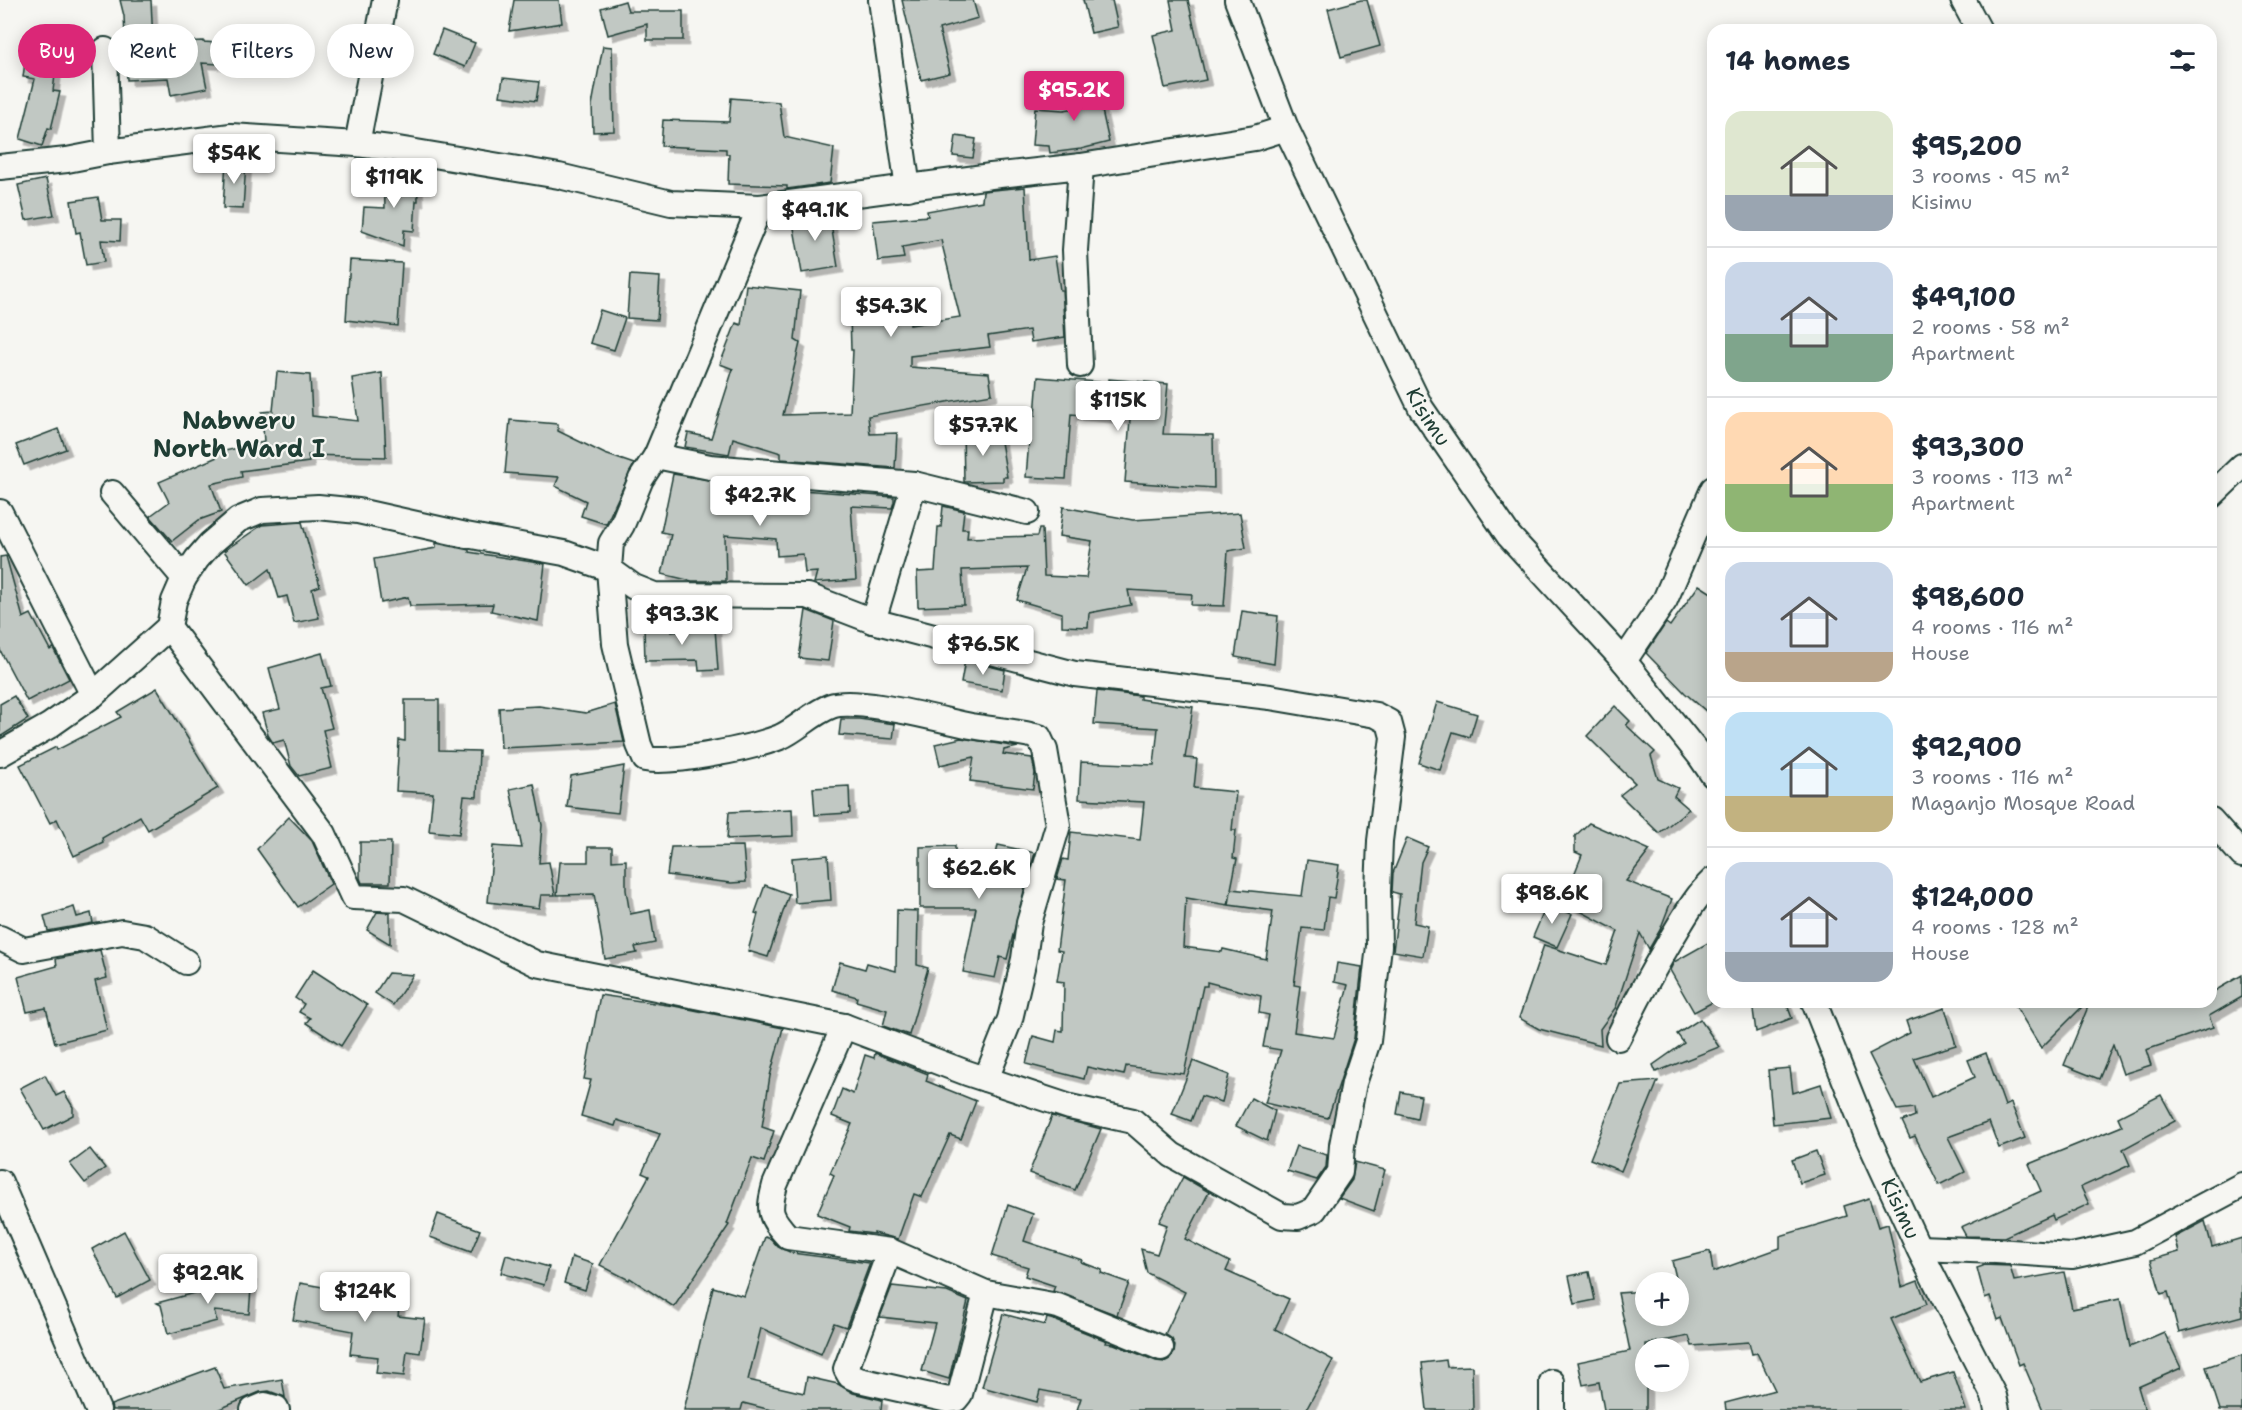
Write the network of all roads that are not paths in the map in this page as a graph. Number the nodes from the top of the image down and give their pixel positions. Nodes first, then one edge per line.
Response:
1 (385, 0) edge
2 (881, 0) edge
3 (1238, 0) edge
4 (1963, 0) edge
5 (1976, 24) edge
6 (105, 50) dead end
7 (1286, 128) junction
8 (357, 144) junction
9 (108, 152) junction
10 (1081, 166) junction
11 (0, 167) edge
12 (908, 188) junction
13 (760, 207) junction
14 (1080, 365) dead end
15 (656, 456) junction
16 (2242, 466) edge
17 (914, 484) junction
18 (2217, 490) edge
19 (112, 493) dead end
20 (1707, 503) edge
21 (0, 512) edge
22 (1028, 512) dead end
23 (609, 569) junction
24 (184, 578) junction
25 (873, 621) junction
26 (169, 627) junction
27 (1624, 661) junction
28 (93, 695) junction
29 (0, 754) edge
30 (1707, 766) edge
31 (2217, 827) edge
32 (2242, 855) edge
33 (1707, 886) edge
34 (0, 938) edge
35 (186, 962) dead end
36 (1816, 1008) edge
37 (844, 1026) junction
38 (1618, 1038) dead end
39 (986, 1079) junction
40 (2240, 1179) edge
41 (0, 1182) edge
42 (1919, 1248) junction
43 (890, 1251) junction
44 (986, 1293) junction
45 (1161, 1348) dead end
46 (1552, 1382) dead end
47 (98, 1410) edge
48 (253, 1410) edge
49 (277, 1410) edge
50 (1552, 1410) edge
51 (1997, 1410) edge

1 - 8 street
2 - 12 street
3 - 7 street, Kisimu
4 - 5 street
6 - 9 street
7 - 10 street
7 - 27 street, Kisimu
8 - 9 street
8 - 13 street
9 - 11 street
10 - 12 street
10 - 14 street
12 - 13 street
13 - 15 street
15 - 17 street
15 - 23 street
16 - 18 street
17 - 22 street
17 - 25 street
19 - 24 street
20 - 27 street
21 - 28 street
23 - 24 street
23 - 25 street
23 - 39 street
24 - 26 street
25 - 39 street
26 - 28 street
26 - 37 street
27 - 30 street, Kisimu
28 - 29 street
31 - 32 street
33 - 38 street
34 - 35 street
36 - 42 street, Kisimu
37 - 39 street
37 - 43 street
40 - 42 street
41 - 47 street
42 - 51 street, Kisimu
43 - 44 street
43 - 44 street
44 - 45 street
46 - 50 street
48 - 49 street

